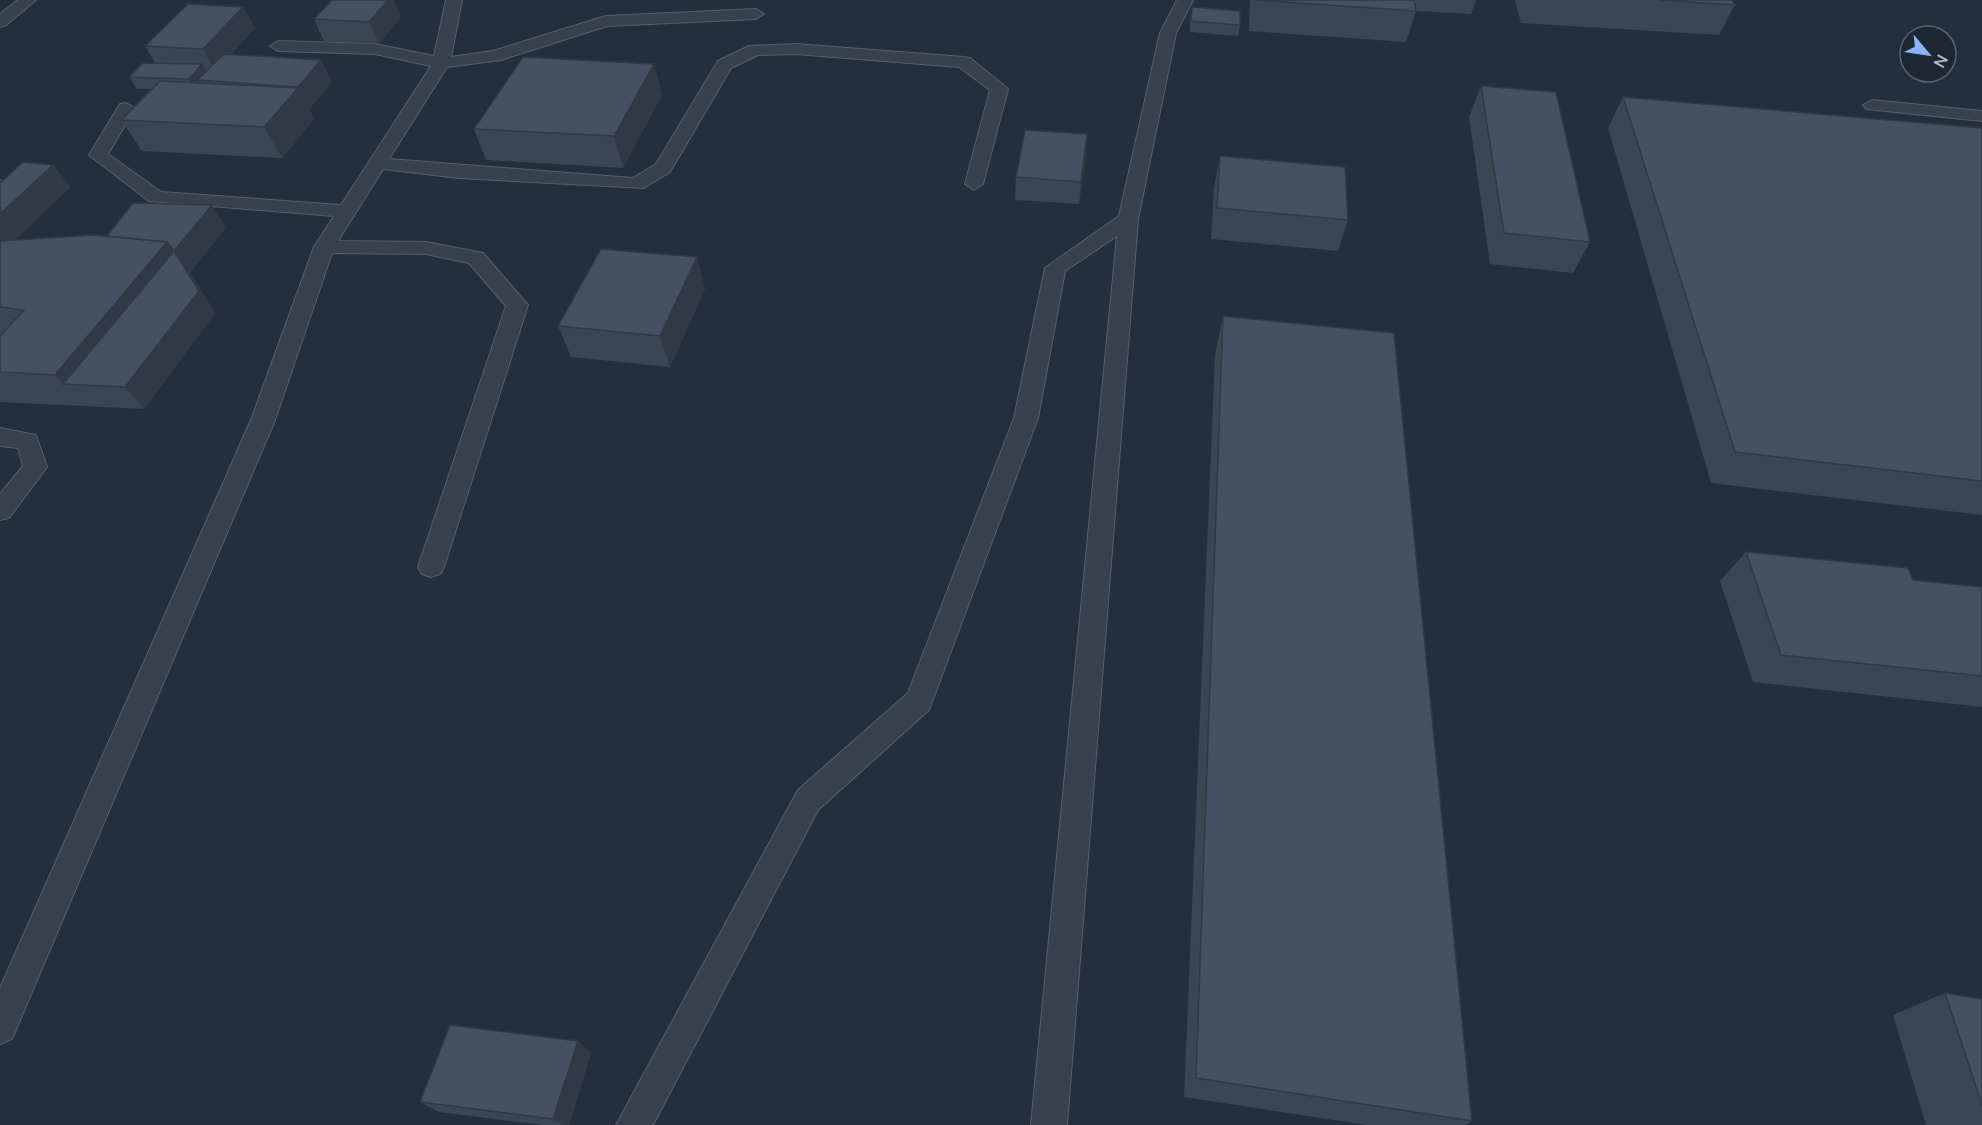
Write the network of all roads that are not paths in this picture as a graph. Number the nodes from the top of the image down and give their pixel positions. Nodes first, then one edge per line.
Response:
1 (28, 0) edge
2 (454, 0) edge
3 (1185, 0) edge
4 (756, 14) dead end
5 (0, 22) edge
6 (278, 46) dead end
7 (441, 63) junction
8 (1872, 105) dead end
9 (126, 108) dead end
10 (1982, 116) edge
11 (376, 164) junction
12 (974, 184) dead end
13 (345, 211) junction
14 (1128, 219) junction
15 (324, 247) junction
16 (0, 437) edge
17 (0, 511) edge
18 (431, 567) dead end
19 (0, 1027) edge
20 (634, 1125) edge
21 (1049, 1125) edge

1 - 5 lane
2 - 7 lane
3 - 14 lane
4 - 7 lane
6 - 7 lane
7 - 11 lane
8 - 10 lane
9 - 13 lane
11 - 12 lane
11 - 13 lane
13 - 15 lane
14 - 20 lane
14 - 21 lane
15 - 18 lane
15 - 19 lane
16 - 17 lane

